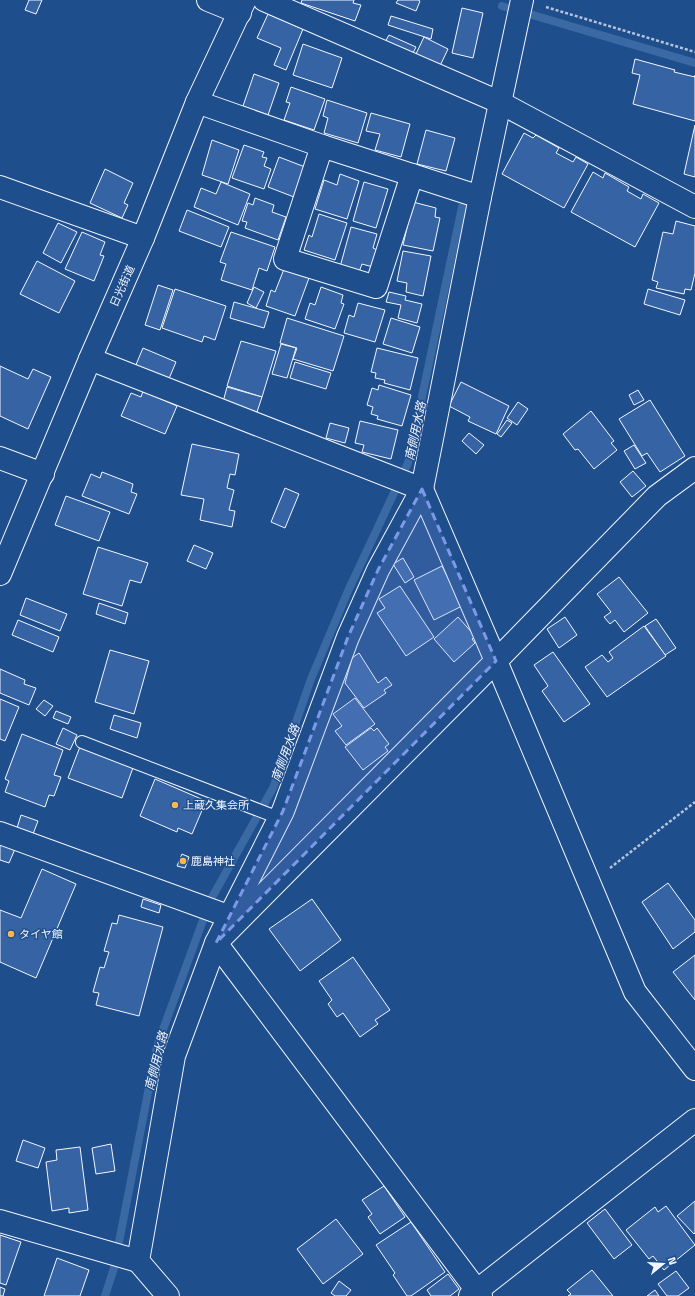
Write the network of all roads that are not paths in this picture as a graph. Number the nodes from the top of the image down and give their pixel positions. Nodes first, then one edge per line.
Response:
1 (208, 0) edge
2 (264, 0) edge
3 (522, 0) edge
4 (242, 6) edge
5 (197, 102) junction
6 (499, 102) junction
7 (322, 146) junction
8 (412, 175) junction
9 (0, 187) edge
10 (480, 197) junction
11 (695, 207) edge
12 (143, 238) junction
13 (90, 359) junction
14 (0, 458) edge
15 (695, 468) edge
16 (43, 474) junction
17 (416, 487) junction
18 (0, 574) edge
19 (496, 661) junction
20 (82, 742) dead end
21 (275, 816) junction
22 (0, 833) edge
23 (222, 914) junction
24 (216, 943) junction
25 (695, 1069) edge
26 (695, 1120) edge
27 (0, 1221) edge
28 (131, 1259) junction
29 (476, 1294) edge
30 (168, 1296) edge

1 - 4 main road
2 - 6 main road
3 - 6 main road
4 - 5 main road, 日光街道
5 - 7 main road
5 - 12 main road, 日光街道
6 - 10 main road
6 - 11 main road
7 - 8 main road
7 - 8 main road
8 - 10 main road
9 - 12 main road
10 - 17 main road
12 - 13 main road, 日光街道
13 - 16 main road, 日光街道
13 - 17 main road
14 - 16 main road
15 - 19 main road
16 - 18 main road, 日光街道
17 - 19 main road
17 - 21 main road
19 - 24 main road
19 - 25 main road
20 - 21 lane
21 - 23 main road
22 - 23 main road
23 - 24 main road
24 - 28 main road
24 - 29 main road
26 - 29 main road
27 - 28 main road
28 - 30 main road

